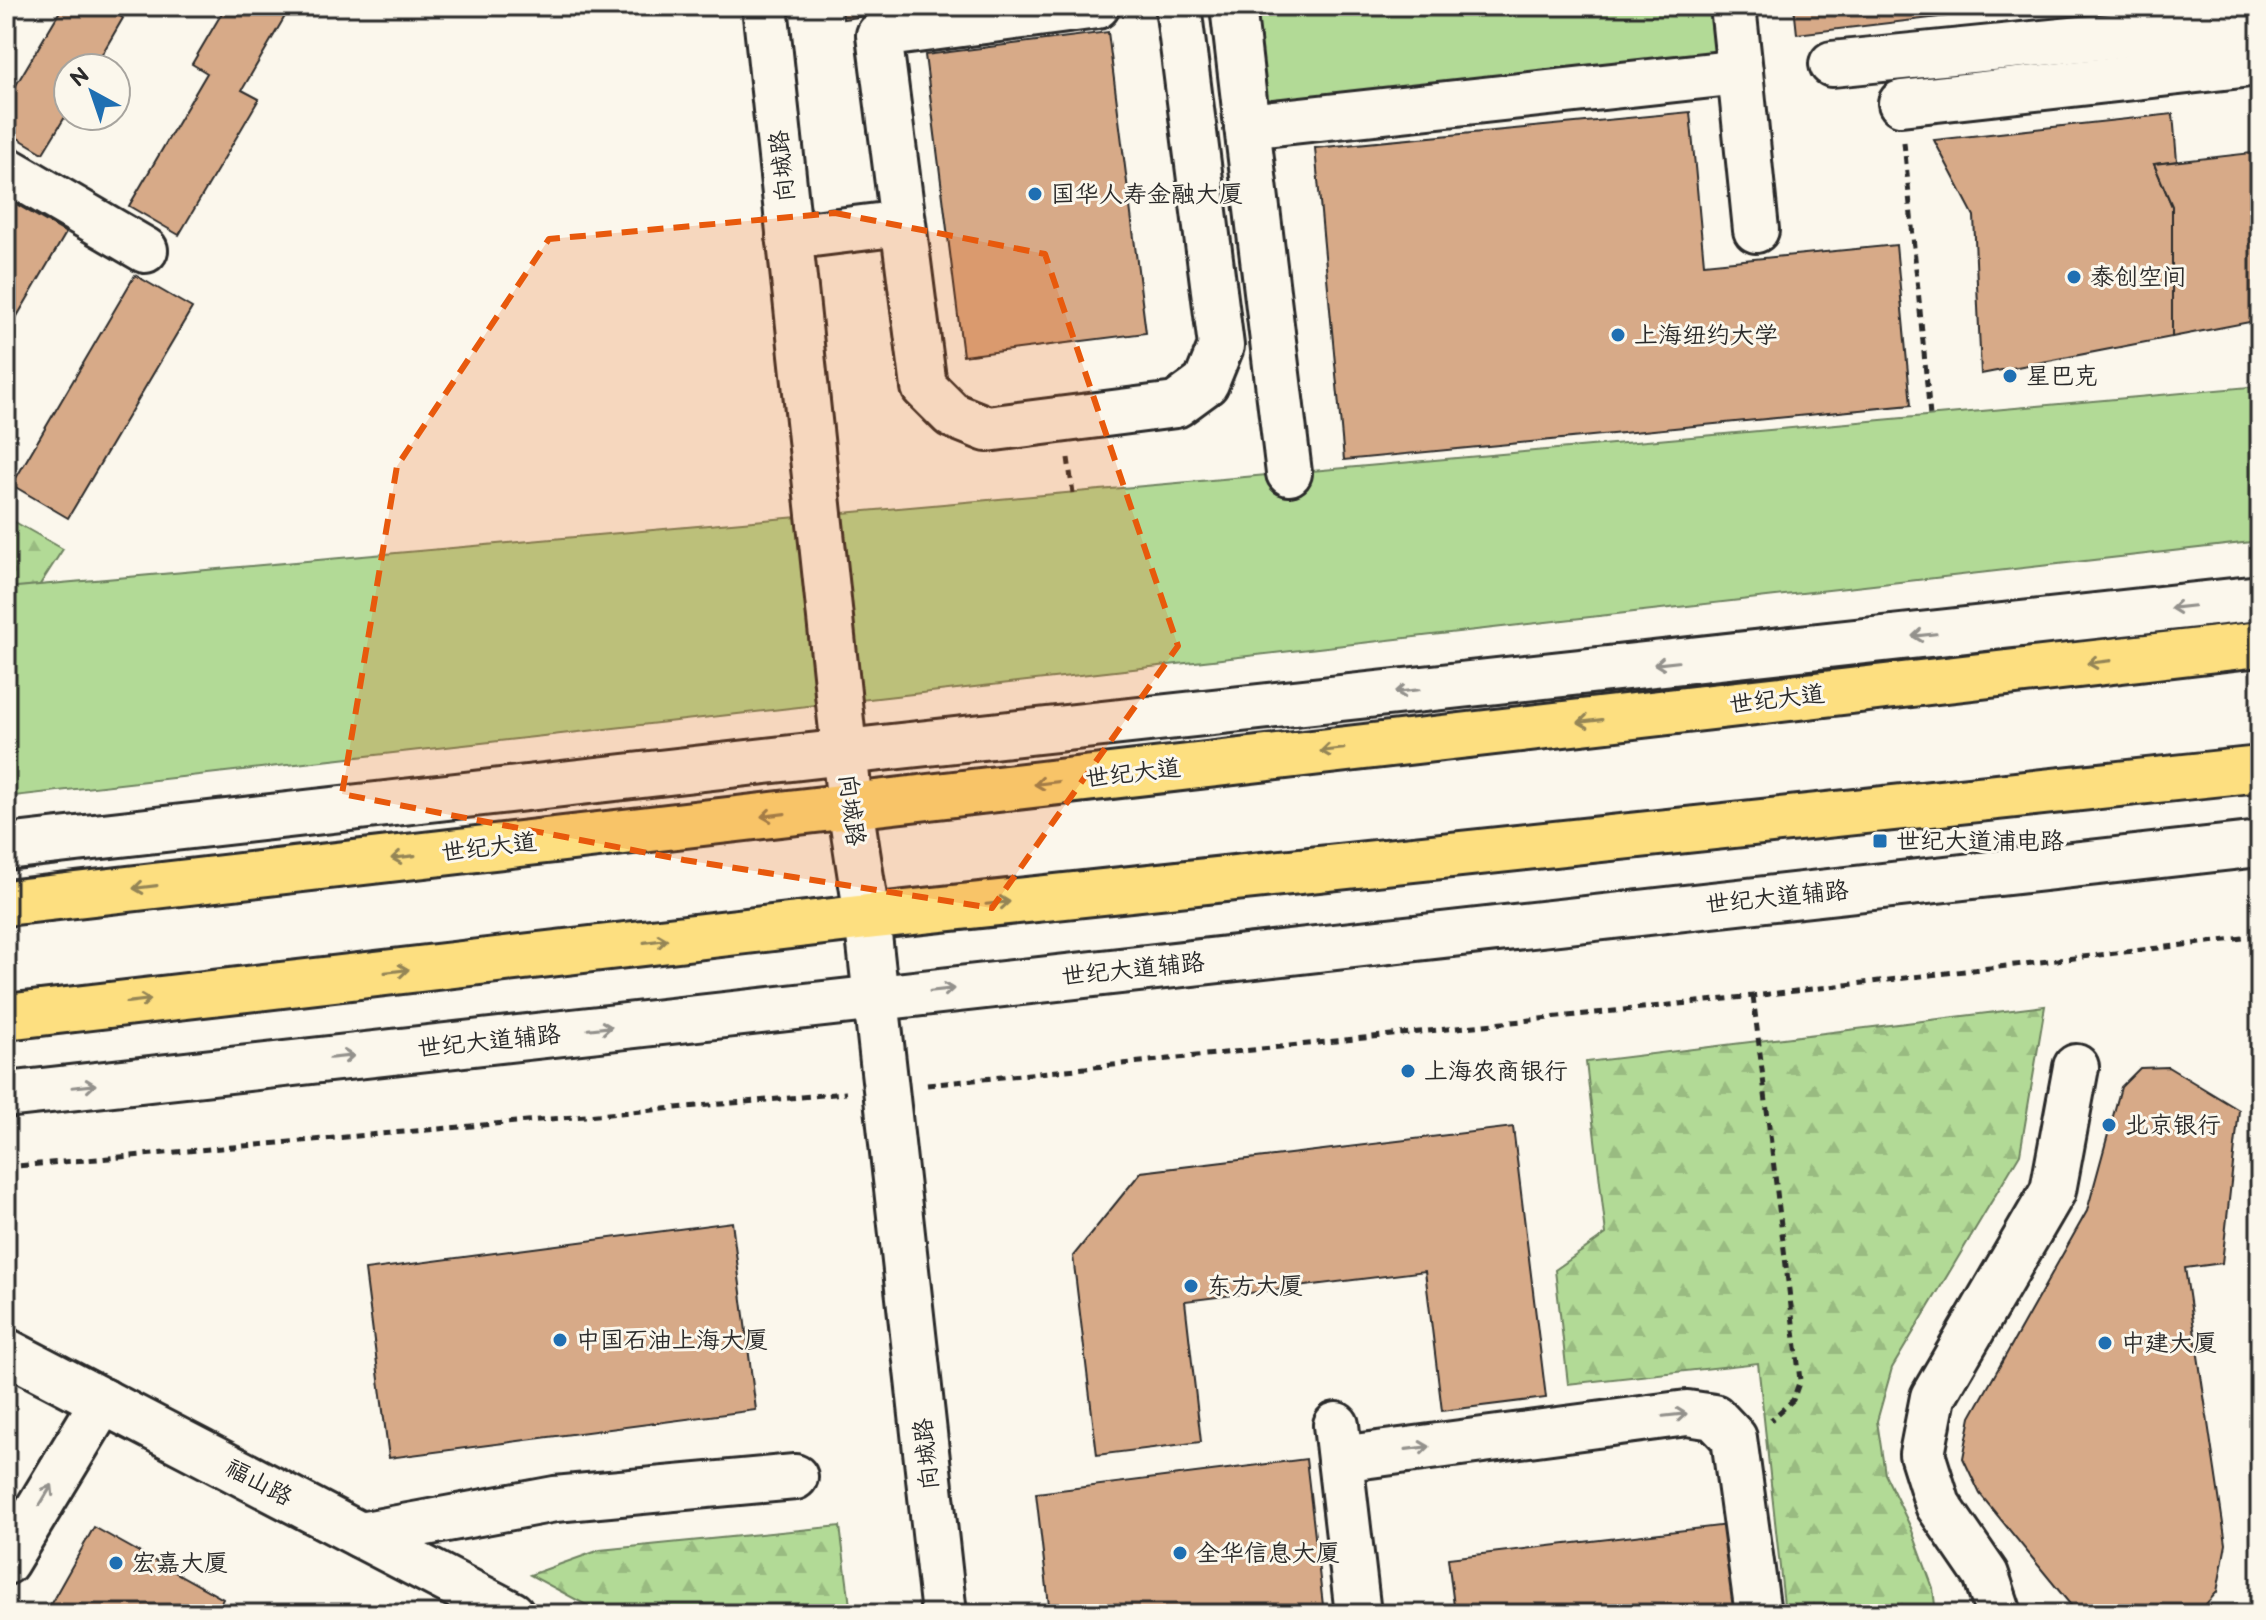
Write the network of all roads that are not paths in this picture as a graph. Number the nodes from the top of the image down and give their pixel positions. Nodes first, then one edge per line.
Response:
1 (765, 6) edge
2 (1097, 6) edge
3 (1178, 6) edge
4 (1233, 6) edge
5 (1733, 6) edge
6 (2260, 21) edge
7 (2260, 63) edge
8 (1832, 64) dead end
9 (1740, 72) junction
10 (1901, 103) road end
11 (1247, 126) junction
12 (6, 169) edge
13 (902, 223) junction
14 (1756, 230) dead end
15 (789, 237) junction
16 (145, 250) dead end
17 (1289, 473) dead end
18 (2260, 598) edge
19 (2260, 644) edge
20 (845, 752) junction
21 (2260, 769) edge
22 (850, 806) junction
23 (2260, 844) edge
24 (6, 847) edge
25 (6, 903) edge
26 (867, 917) junction
27 (876, 997) junction
28 (6, 1017) edge
29 (2076, 1067) dead end
30 (6, 1095) edge
31 (6, 1351) edge
32 (103, 1401) junction
33 (795, 1477) dead end
34 (360, 1535) junction
35 (6, 1562) edge
36 (464, 1603) edge
37 (512, 1614) edge
38 (944, 1614) edge
39 (1358, 1614) edge
40 (1758, 1614) edge
41 (1999, 1614) edge

1 - 15 street, 向城路
2 - 13 street
3 - 13 street
4 - 11 street
5 - 9 street
6 - 8 street
7 - 10 street
9 - 11 street
9 - 14 street
11 - 17 street
12 - 16 street
13 - 15 street
15 - 20 street, 向城路
18 -> 20 street
19 -> 22 main road, 世纪大道
20 - 22 street, 向城路
20 - 24 street
26 -> 21 main road
22 -> 25 main road, 世纪大道
22 - 26 street, 向城路
27 -> 23 street, 世纪大道辅路
26 - 27 street, 向城路
28 -> 26 main road
30 -> 27 street, 世纪大道辅路
27 - 38 street, 向城路
29 - 41 street
31 - 32 street, 福山路
32 - 34 street, 福山路
35 -> 32 street
33 - 34 street
34 - 36 street, 福山路
36 - 37 street, 福山路
39 -> 40 street

